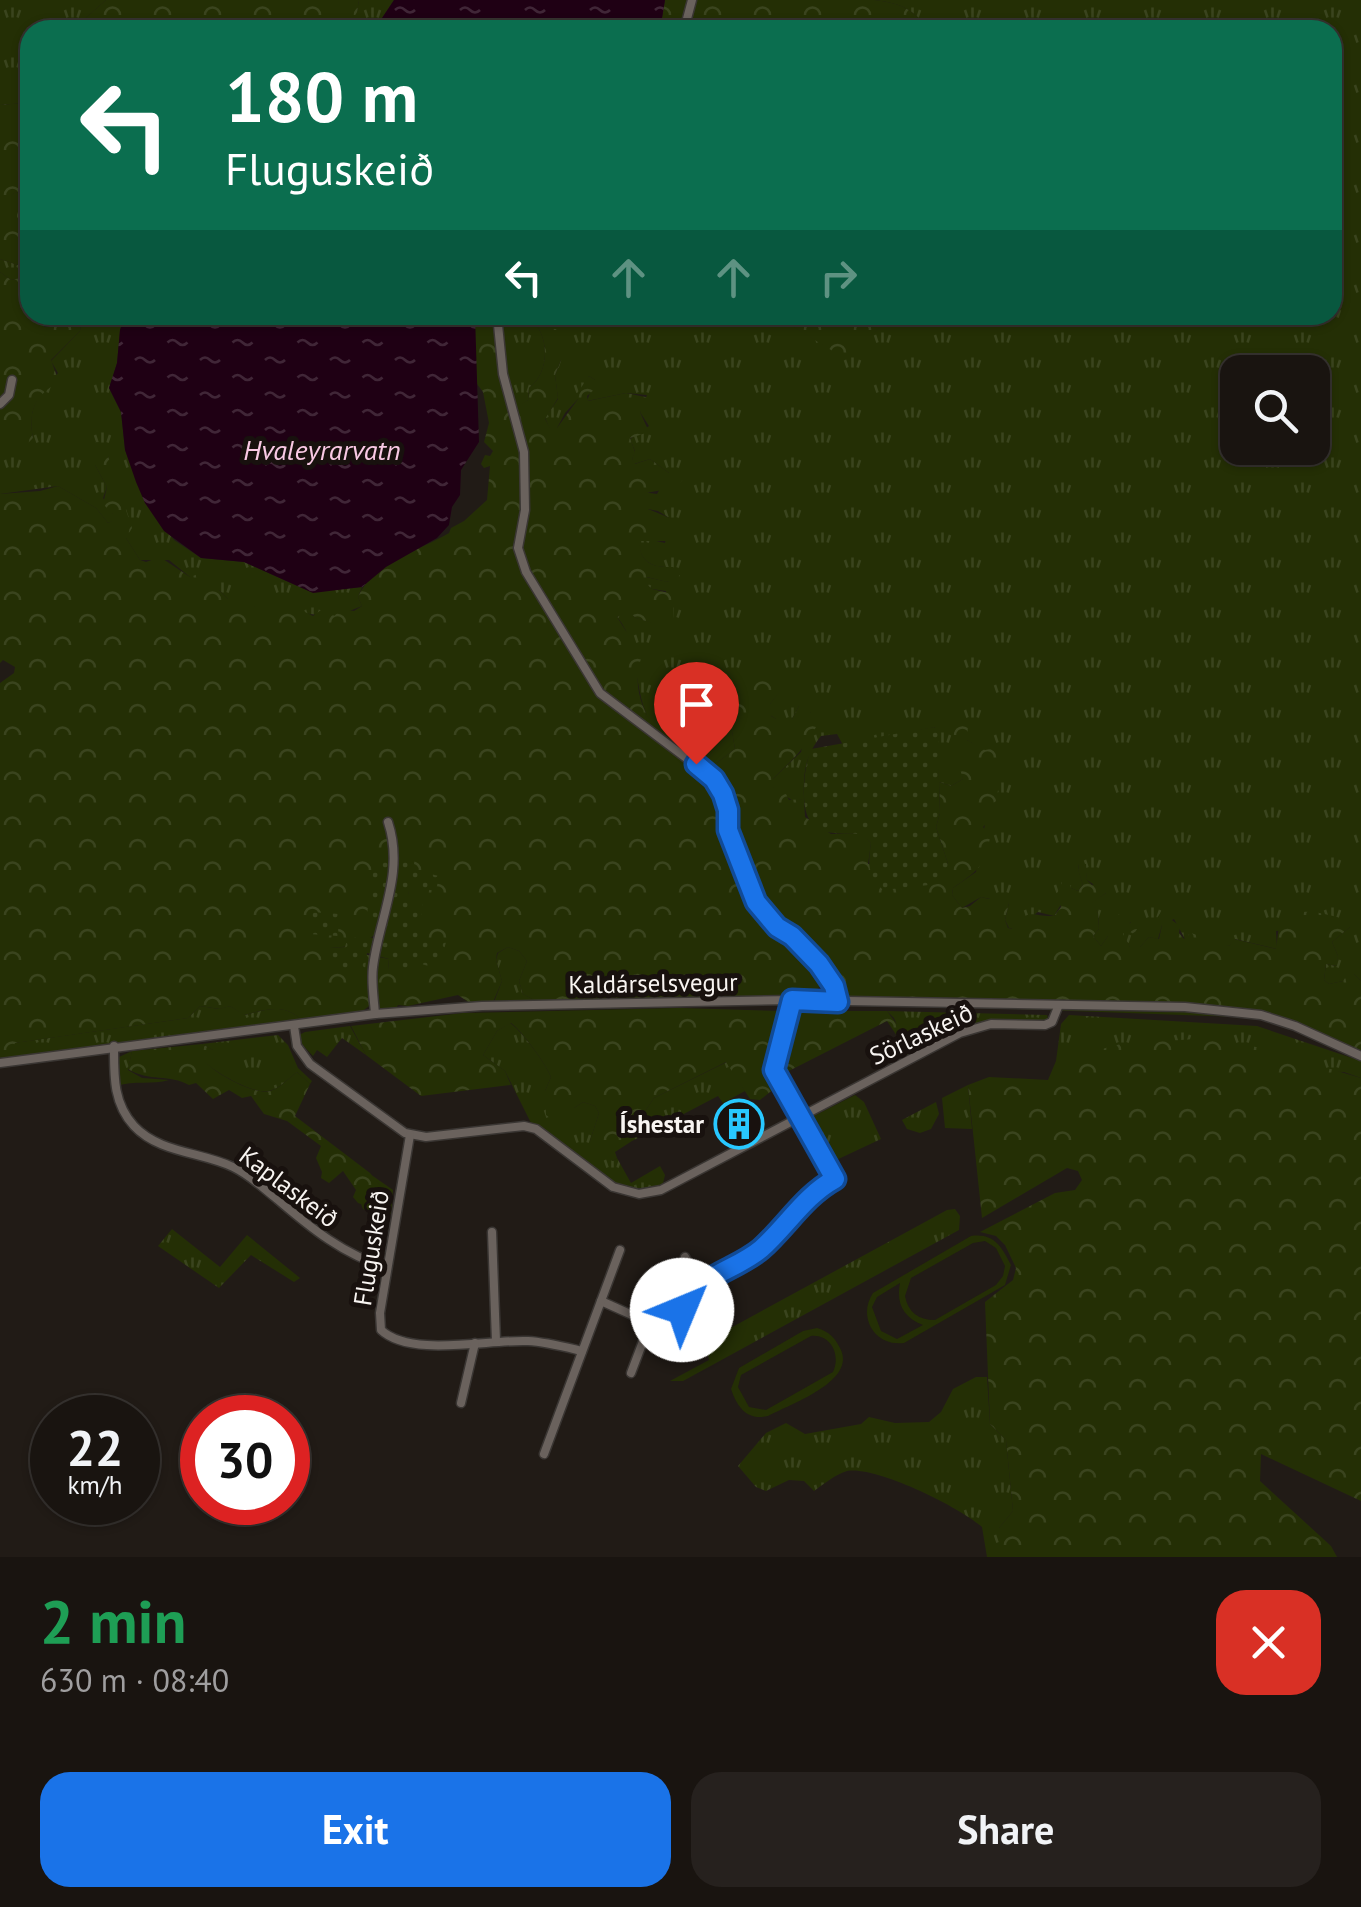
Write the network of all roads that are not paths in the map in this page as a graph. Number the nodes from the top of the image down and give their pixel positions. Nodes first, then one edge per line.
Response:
1 (497, 325) edge
2 (12, 380) dead end
3 (0, 404) edge
4 (388, 822) dead end
5 (792, 1000) junction
6 (838, 1002) junction
7 (1058, 1006) junction
8 (375, 1014) junction
9 (294, 1026) junction
10 (114, 1046) junction
11 (1361, 1056) edge
12 (0, 1063) edge
13 (799, 1118) junction
14 (410, 1135) junction
15 (492, 1232) dead end
16 (620, 1250) dead end
17 (685, 1257) dead end
18 (387, 1268) junction
19 (701, 1286) junction
20 (601, 1302) junction
21 (722, 1322) dead end
22 (650, 1323) junction
23 (496, 1341) junction
24 (475, 1343) junction
25 (582, 1351) junction
26 (631, 1373) dead end
27 (461, 1403) dead end
28 (544, 1454) dead end

1 - 6 street
2 - 3 street
4 - 8 street
5 - 6 street, Kaldárselsvegur
5 - 8 street, Kaldárselsvegur
5 - 13 street
6 - 7 street, Kaldárselsvegur
7 - 11 street, Kaldárselsvegur
7 - 13 street, Sörlaskeið
8 - 9 street, Kaldárselsvegur
9 - 10 street, Kaldárselsvegur
9 - 14 street
10 - 12 street, Kaldárselsvegur
10 - 18 street, Kaplaskeið
13 - 14 street, Sörlaskeið
13 - 19 street
14 - 18 street, Fluguskeið
15 - 23 street
16 - 20 street
17 - 19 street
18 - 24 street, Fluguskeið
19 - 21 street
19 - 22 street
20 - 22 street
20 - 25 street
22 - 26 street
23 - 24 street, Fluguskeið
23 - 25 street, Fluguskeið
24 - 27 street
25 - 28 street

